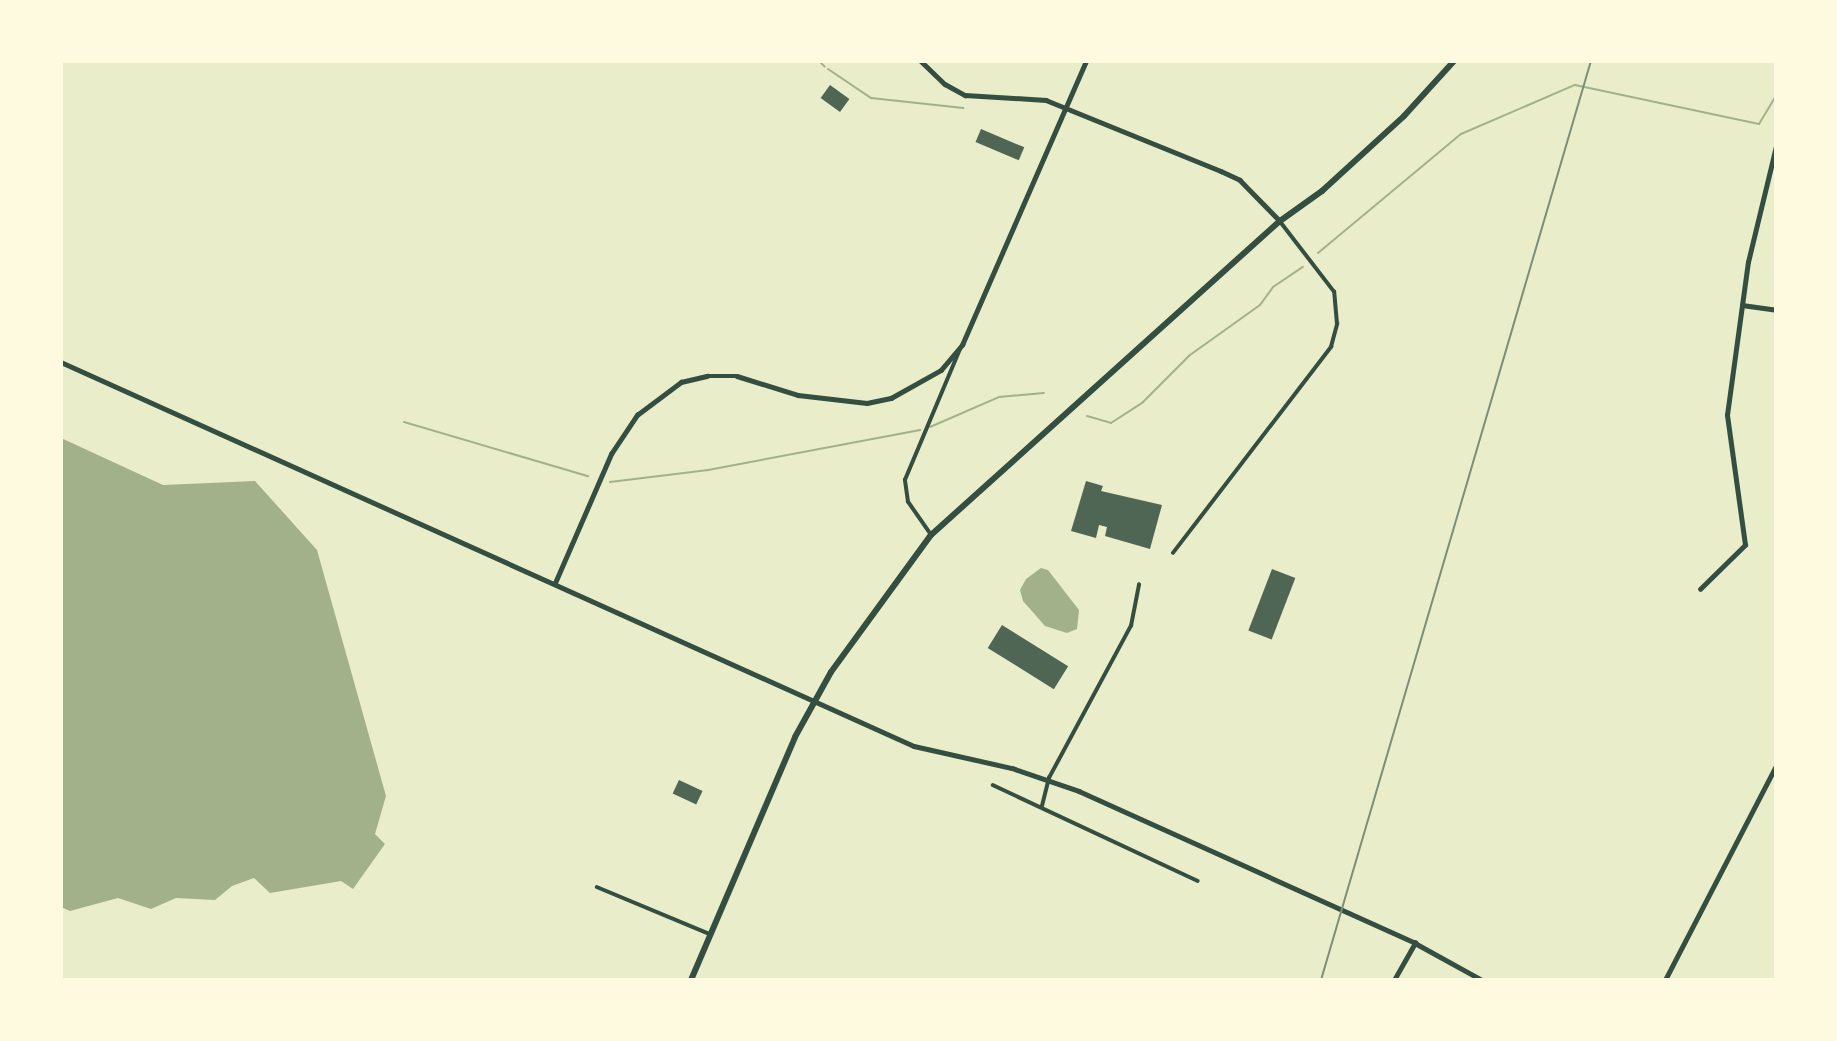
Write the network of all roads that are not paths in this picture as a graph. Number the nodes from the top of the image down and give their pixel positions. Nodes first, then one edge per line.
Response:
1 (921, 61) edge
2 (1086, 61) edge
3 (1454, 61) edge
4 (1065, 107) junction
5 (1776, 146) edge
6 (1280, 221) junction
7 (1742, 306) junction
8 (1776, 310) edge
9 (962, 345) junction
10 (61, 362) edge
11 (931, 535) junction
12 (1173, 553) dead end
13 (555, 583) junction
14 (1139, 585) dead end
15 (1700, 589) dead end
16 (815, 702) junction
17 (1776, 766) edge
18 (1049, 778) junction
19 (993, 785) dead end
20 (1042, 806) junction
21 (1198, 881) dead end
22 (597, 887) dead end
23 (712, 935) junction
24 (1415, 943) junction
25 (691, 980) edge
26 (1394, 980) edge
27 (1482, 980) edge
28 (1665, 980) edge

1 - 4 street
2 - 4 street
3 - 6 highway
4 - 6 street
4 - 9 street
5 - 7 street
6 - 11 highway
6 - 12 street
7 - 8 street
7 - 15 street
9 - 11 street
9 - 13 street
10 - 13 street
11 - 16 highway
13 - 16 street
14 - 18 street
16 - 18 street
16 - 23 highway
17 - 28 street
18 - 20 street
18 - 24 street
19 - 20 street
20 - 21 street
22 - 23 street
23 - 25 highway
24 - 26 street
24 - 27 street

